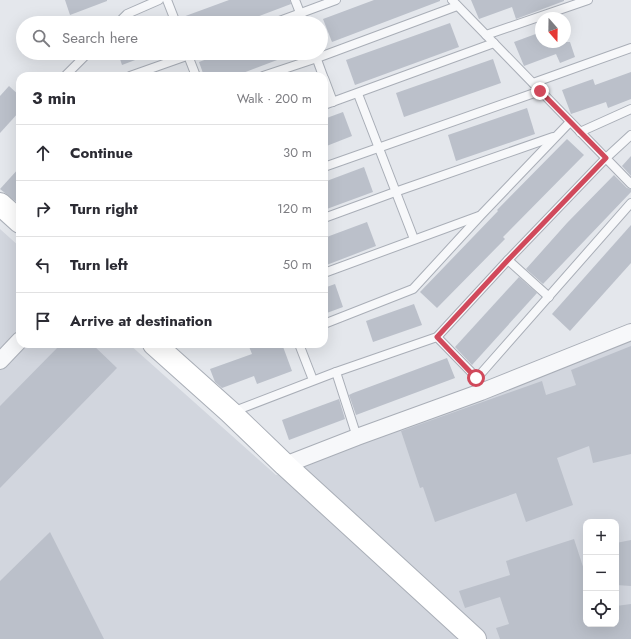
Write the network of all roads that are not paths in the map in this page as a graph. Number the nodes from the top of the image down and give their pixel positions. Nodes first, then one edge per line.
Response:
1 (159, 0) edge
2 (167, 0) edge
3 (295, 0) edge
4 (336, 0) edge
5 (588, 0) edge
6 (455, 3) edge
7 (300, 13) junction
8 (125, 16) edge
9 (173, 16) edge
10 (292, 16) edge
11 (301, 16) edge
12 (486, 35) junction
13 (494, 43) junction
14 (631, 48) edge
15 (328, 51) edge
16 (81, 60) edge
17 (174, 60) edge
18 (192, 60) edge
19 (303, 60) edge
20 (318, 60) edge
21 (69, 72) edge
22 (141, 72) edge
23 (195, 72) edge
24 (273, 72) edge
25 (322, 72) edge
26 (533, 83) junction
27 (328, 88) edge
28 (540, 91) junction
29 (358, 94) junction
30 (333, 102) junction
31 (328, 104) edge
32 (631, 109) edge
33 (570, 122) junction
34 (580, 132) junction
35 (631, 134) edge
36 (556, 136) junction
37 (379, 148) junction
38 (606, 158) junction
39 (328, 166) edge
40 (631, 184) edge
41 (395, 192) junction
42 (631, 203) edge
43 (0, 204) edge
44 (481, 215) junction
45 (328, 217) edge
46 (16, 218) edge
47 (414, 239) junction
48 (508, 260) junction
49 (328, 271) edge
50 (549, 297) junction
51 (328, 322) edge
52 (631, 332) edge
53 (437, 337) junction
54 (16, 344) edge
55 (158, 348) edge
56 (301, 348) edge
57 (0, 361) edge
58 (336, 372) junction
59 (313, 380) junction
60 (230, 412) junction
61 (357, 437) junction
62 (285, 465) junction
63 (468, 637) edge

1 - 8 lane
2 - 9 lane
3 - 7 lane
4 - 7 lane
5 - 12 lane
6 - 12 lane
6 - 15 lane
7 - 10 lane
7 - 11 lane
12 - 13 lane
13 - 26 lane
13 - 29 lane
14 - 26 lane
16 - 21 lane
17 - 22 lane
18 - 23 lane
19 - 24 lane
20 - 25 lane
26 - 28 lane
27 - 30 lane
28 - 33 lane
28 - 37 lane
29 - 30 lane
29 - 37 lane
30 - 31 lane
32 - 34 lane
33 - 34 lane
33 - 36 lane
34 - 38 lane
35 - 38 lane
36 - 41 lane
36 - 44 lane
37 - 39 lane
37 - 41 lane
38 - 40 lane
38 - 48 lane
41 - 45 lane
41 - 47 lane
42 - 50 lane
43 - 46 main road
44 - 47 lane
44 - 51 lane
47 - 49 lane
48 - 50 lane
48 - 53 lane
50 - 53 lane
52 - 61 street
53 - 58 lane
54 - 57 street
55 - 60 main road
56 - 59 lane
58 - 59 lane
58 - 61 lane
59 - 60 lane
60 - 62 main road
61 - 62 street
62 - 63 main road

